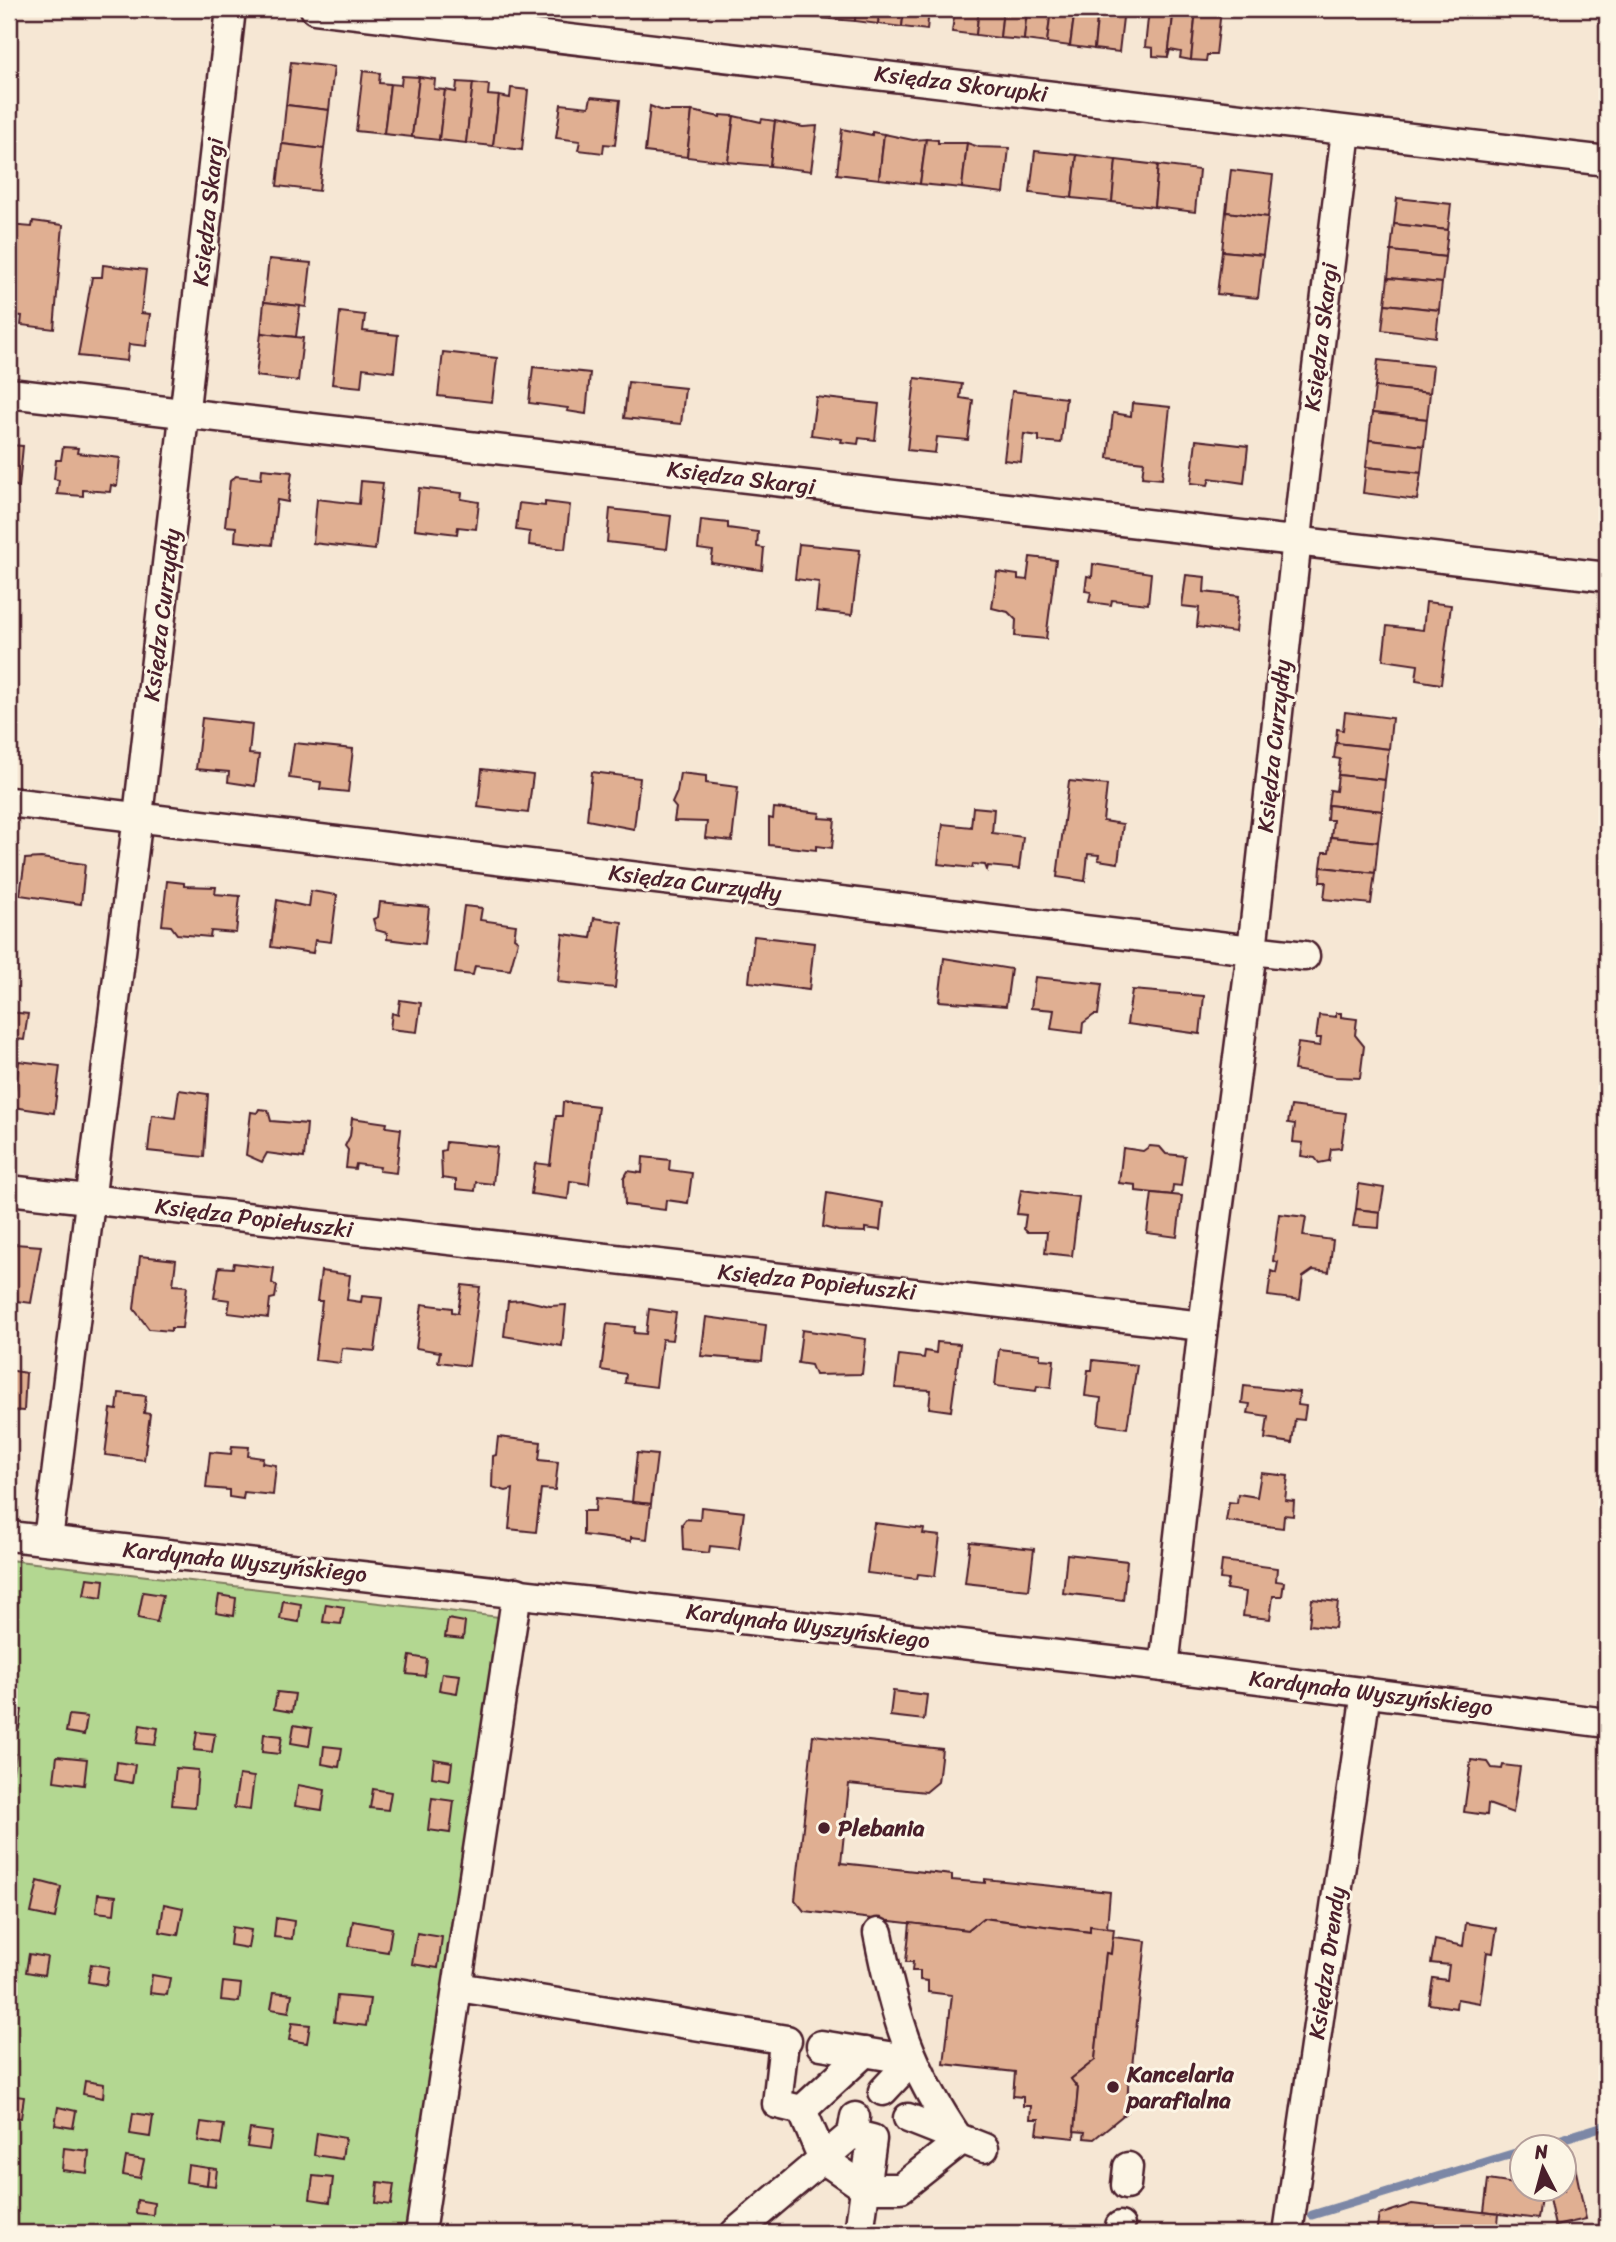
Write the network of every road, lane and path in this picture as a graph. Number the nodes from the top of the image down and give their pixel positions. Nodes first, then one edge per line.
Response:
1 (230, 9) edge
2 (315, 9) edge
3 (1346, 131) junction
4 (1607, 161) edge
5 (9, 393) edge
6 (185, 414) junction
7 (1296, 543) junction
8 (1607, 577) edge
9 (9, 802) edge
10 (138, 816) junction
11 (1252, 950) junction
12 (1305, 956) dead end
13 (9, 1190) edge
14 (91, 1199) junction
15 (1203, 1326) junction
16 (9, 1536) edge
17 (48, 1540) junction
18 (517, 1592) junction
19 (1164, 1667) junction
20 (1366, 1692) junction
21 (1607, 1723) edge
22 (878, 1933) dead end
23 (458, 1987) junction
24 (821, 2045) dead end
25 (865, 2052) junction
26 (912, 2060) junction
27 (883, 2091) dead end
28 (802, 2110) junction
29 (908, 2118) dead end
30 (972, 2144) junction
31 (823, 2159) junction
32 (865, 2188) junction
33 (420, 2233) edge
34 (735, 2233) edge
35 (859, 2233) edge
36 (1288, 2233) edge

1 - 6 street, Księdza Skargi
2 - 3 street, Księdza Skorupki
3 - 4 street, Księdza Skorupki
3 - 7 street, Księdza Skargi
5 - 6 street, Księdza Skargi
6 - 7 street, Księdza Skargi
6 - 10 street, Księdza Curzydły
7 - 8 street, Księdza Skargi
7 - 11 street, Księdza Curzydły
9 - 10 street, Księdza Curzydły
10 - 11 street, Księdza Curzydły
10 - 14 street, Księdza Curzydły
11 - 12 street, Księdza Curzydły
11 - 15 street, Księdza Curzydły
13 - 14 street, Księdza Popiełuszki
14 - 15 street, Księdza Popiełuszki
14 - 17 street
15 - 19 street
16 - 17 street, Kardynała Wyszyńskiego
17 - 18 street, Kardynała Wyszyńskiego
18 - 19 street, Kardynała Wyszyńskiego
18 - 23 street
19 - 20 street, Kardynała Wyszyńskiego
20 - 21 street, Kardynała Wyszyńskiego
20 - 36 street, Księdza Drendy
22 - 26 street
23 - 28 street
23 - 33 street
24 - 25 street
25 - 26 street
25 - 28 street
26 - 27 street
26 - 30 street
28 - 31 street
29 - 30 street
30 - 32 street
31 - 32 street
31 - 32 street
31 - 34 street
32 - 35 street

